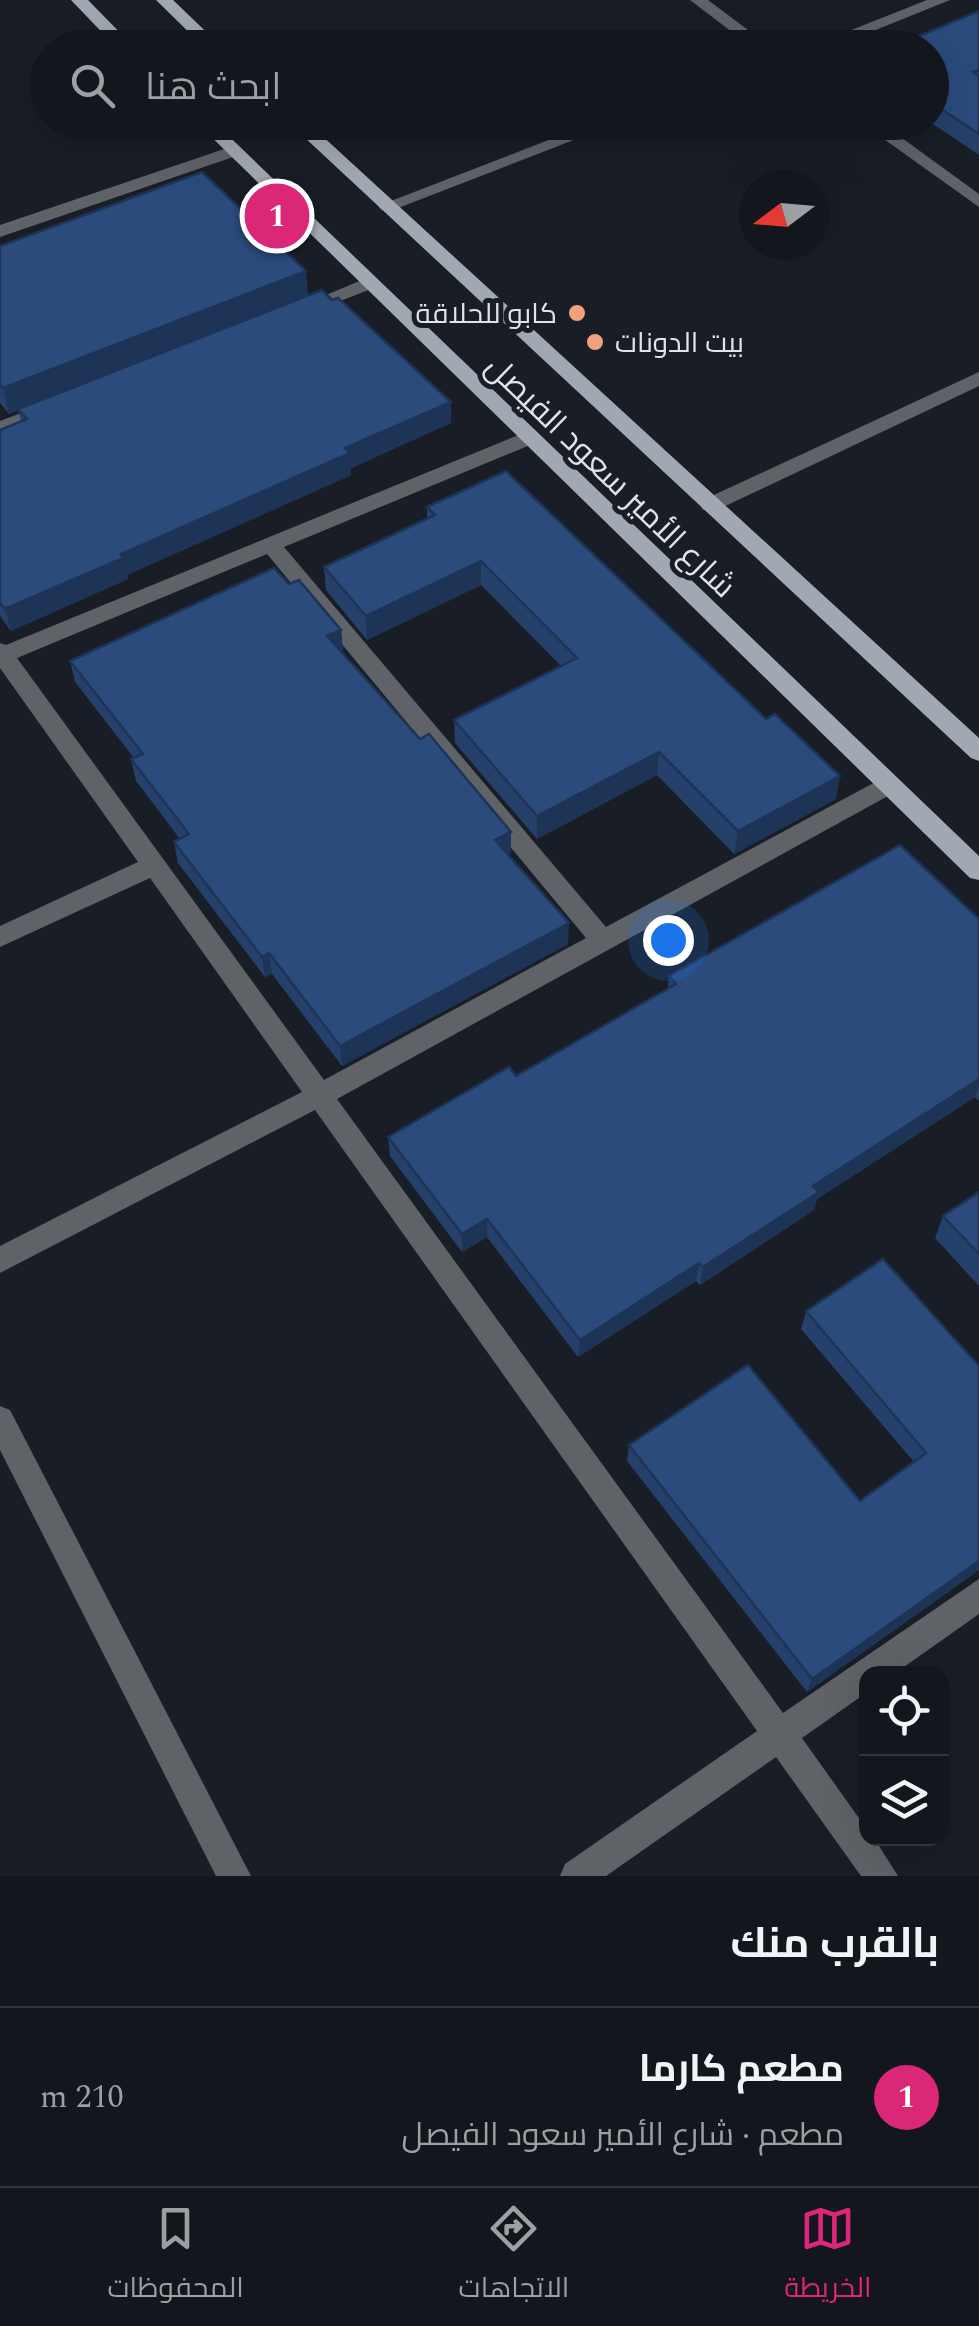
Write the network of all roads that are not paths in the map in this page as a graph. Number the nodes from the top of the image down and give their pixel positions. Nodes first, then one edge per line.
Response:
1 (79, 0) edge
2 (164, 0) edge
3 (698, 0) edge
4 (942, 0) edge
5 (109, 30) edge
6 (196, 30) edge
7 (739, 30) edge
8 (862, 30) edge
9 (222, 140) edge
10 (316, 140) edge
11 (564, 140) edge
12 (893, 140) edge
13 (233, 151) junction
14 (979, 202) edge
15 (387, 206) junction
16 (0, 231) edge
17 (368, 283) junction
18 (276, 319) edge
19 (979, 378) edge
20 (74, 399) edge
21 (0, 428) edge
22 (528, 438) junction
23 (710, 505) junction
24 (270, 544) junction
25 (1, 654) edge
26 (979, 752) edge
27 (890, 785) junction
28 (154, 865) junction
29 (979, 871) edge
30 (0, 937) edge
31 (603, 941) junction
32 (320, 1096) junction
33 (0, 1260) edge
34 (0, 1420) edge
35 (979, 1595) edge
36 (780, 1734) junction
37 (234, 1876) edge
38 (577, 1876) edge
39 (881, 1876) edge

1 - 5 main road
2 - 6 main road
3 - 7 street
4 - 8 street
9 - 13 main road, شارع الأمير سعود الفيصل
10 - 15 main road, شارع الأمير سعود الفيصل
11 - 15 street
12 - 14 street
13 - 16 street
13 - 17 main road, شارع الأمير سعود الفيصل
15 - 23 main road, شارع الأمير سعود الفيصل
17 - 18 street
17 - 22 main road, شارع الأمير سعود الفيصل
19 - 23 street
20 - 21 street
22 - 24 street
22 - 27 main road, شارع الأمير سعود الفيصل
23 - 26 main road, شارع الأمير سعود الفيصل
24 - 25 street
24 - 31 street
25 - 28 street
27 - 29 main road, شارع الأمير سعود الفيصل
27 - 31 street
28 - 30 street
28 - 32 street
31 - 32 street
32 - 33 street
32 - 36 street
34 - 37 street
35 - 36 street
36 - 38 street
36 - 39 street

